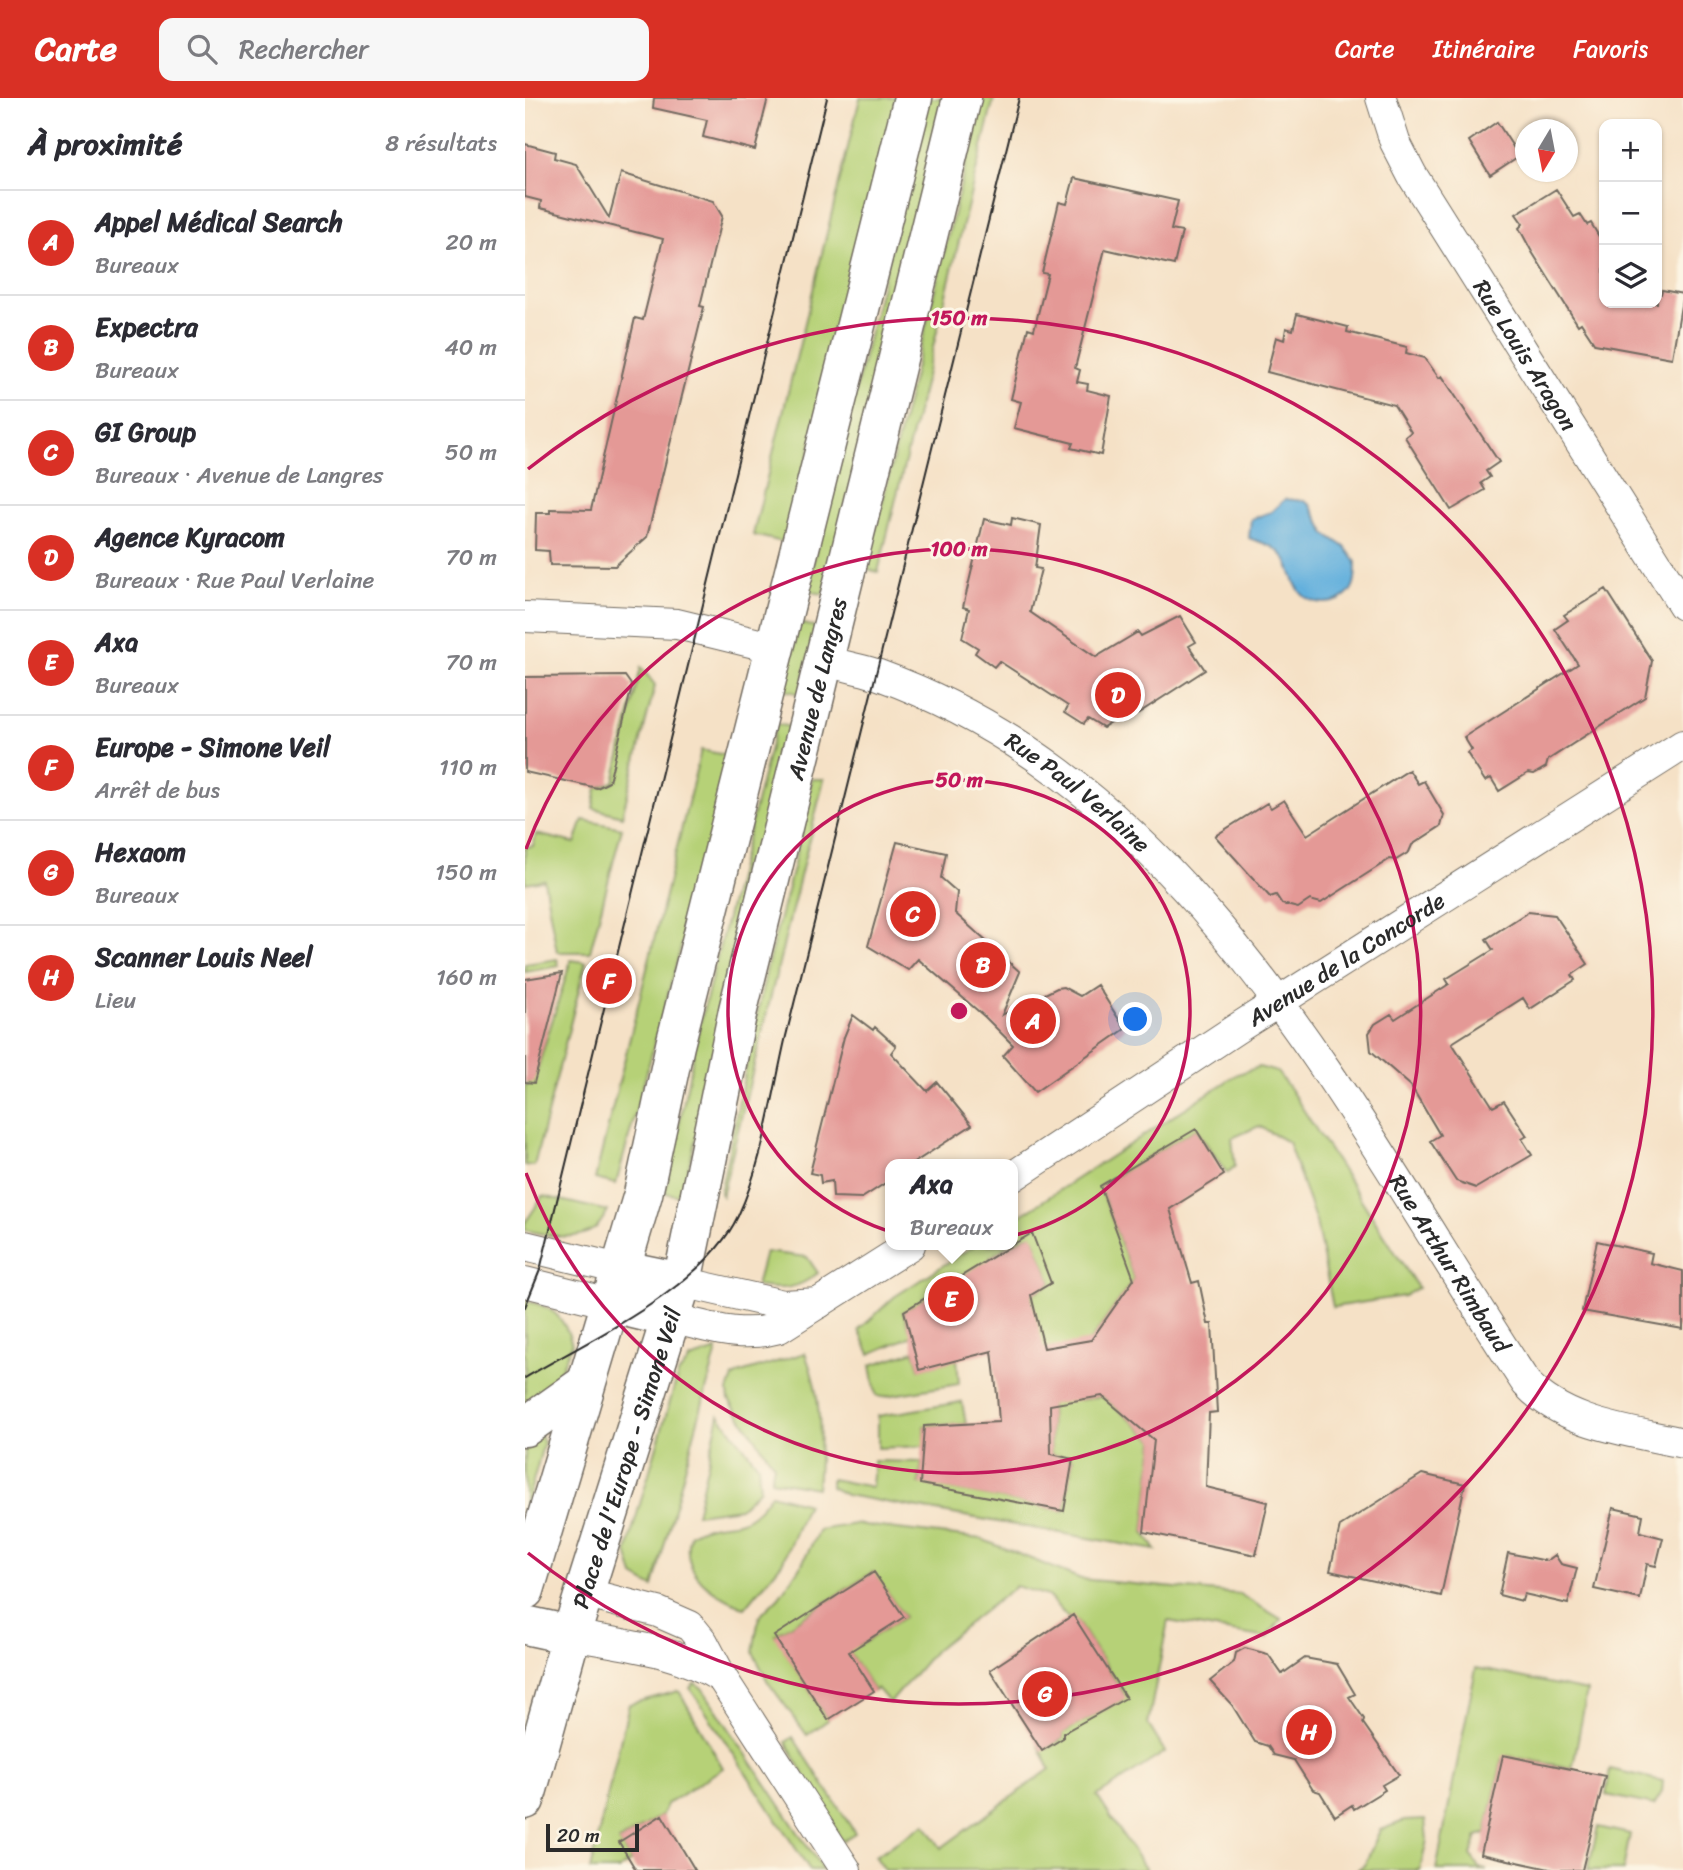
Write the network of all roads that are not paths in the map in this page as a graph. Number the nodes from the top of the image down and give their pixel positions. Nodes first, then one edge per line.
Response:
1 (913, 98) edge
2 (962, 98) edge
3 (1381, 98) edge
4 (1683, 605) edge
5 (525, 617) edge
6 (775, 648) junction
7 (823, 661) junction
8 (1683, 745) edge
9 (1280, 1001) junction
10 (1018, 1173) edge
11 (525, 1246) edge
12 (902, 1250) edge
13 (525, 1282) edge
14 (682, 1282) junction
15 (614, 1286) junction
16 (823, 1303) junction
17 (671, 1318) junction
18 (584, 1385) junction
19 (525, 1427) edge
20 (1683, 1443) edge
21 (526, 1582) edge
22 (584, 1593) junction
23 (525, 1625) edge
24 (571, 1634) junction
25 (722, 1678) junction
26 (525, 1800) edge
27 (846, 1870) edge

1 - 6 main road
2 - 7 main road, Avenue de Langres
3 - 4 street, Rue Louis Aragon
5 - 6 street
6 - 15 main road
7 - 9 street, Rue Paul Verlaine
7 - 14 main road, Avenue de Langres
8 - 9 street, Avenue de la Concorde
9 - 10 street, Avenue de la Concorde
9 - 20 street, Rue Arthur Rimbaud
11 - 15 street
12 - 16 street
13 - 15 street
14 - 15 main road
14 - 16 street
14 - 17 main road, Place de l'Europe - Simone Veil
15 - 17 main road
15 - 18 main road
16 - 17 street
17 - 22 main road, Place de l'Europe - Simone Veil
18 - 19 main road
18 - 21 main road
21 - 22 main road
22 - 24 main road, Place de l'Europe - Simone Veil
22 - 25 street
23 - 24 main road
24 - 25 street
24 - 26 main road
25 - 27 street

